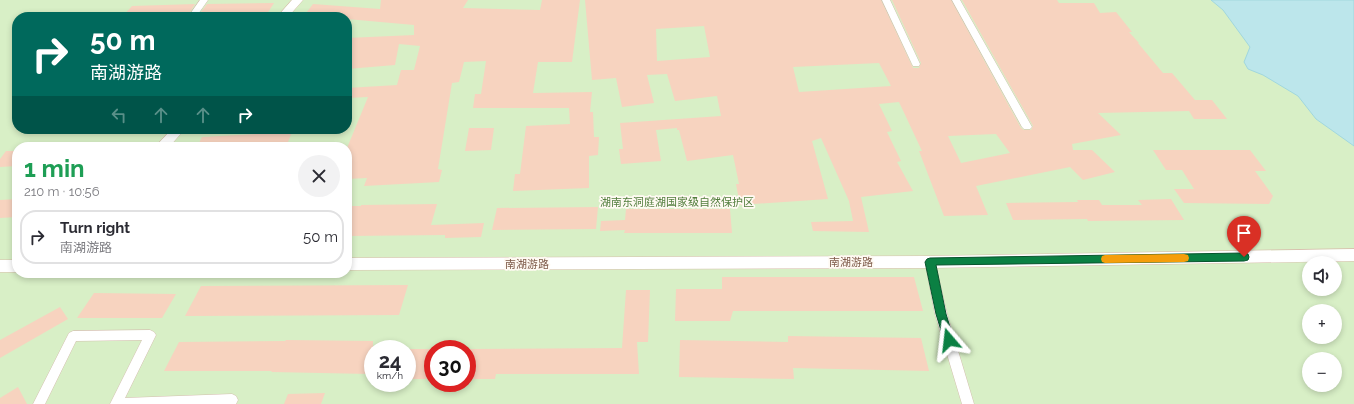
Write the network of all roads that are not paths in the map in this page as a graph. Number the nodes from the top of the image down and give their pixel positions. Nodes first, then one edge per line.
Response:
1 (204, 0) edge
2 (298, 0) edge
3 (307, 0) edge
4 (886, 0) edge
5 (956, 0) edge
6 (196, 12) edge
7 (287, 12) edge
8 (296, 12) edge
9 (916, 64) dead end
10 (1027, 127) dead end
11 (174, 134) edge
12 (185, 134) edge
13 (167, 142) edge
14 (178, 142) edge
15 (1354, 256) edge
16 (930, 262) junction
17 (352, 264) edge
18 (39, 404) edge
19 (116, 404) edge
20 (121, 404) edge
21 (230, 404) edge
22 (968, 404) edge

1 - 6 street
2 - 7 street
3 - 8 street
4 - 9 street
5 - 10 street
11 - 13 street
12 - 14 street
15 - 16 street, 南湖游路
16 - 17 street, 南湖游路
16 - 22 street
18 - 19 street
20 - 21 street

